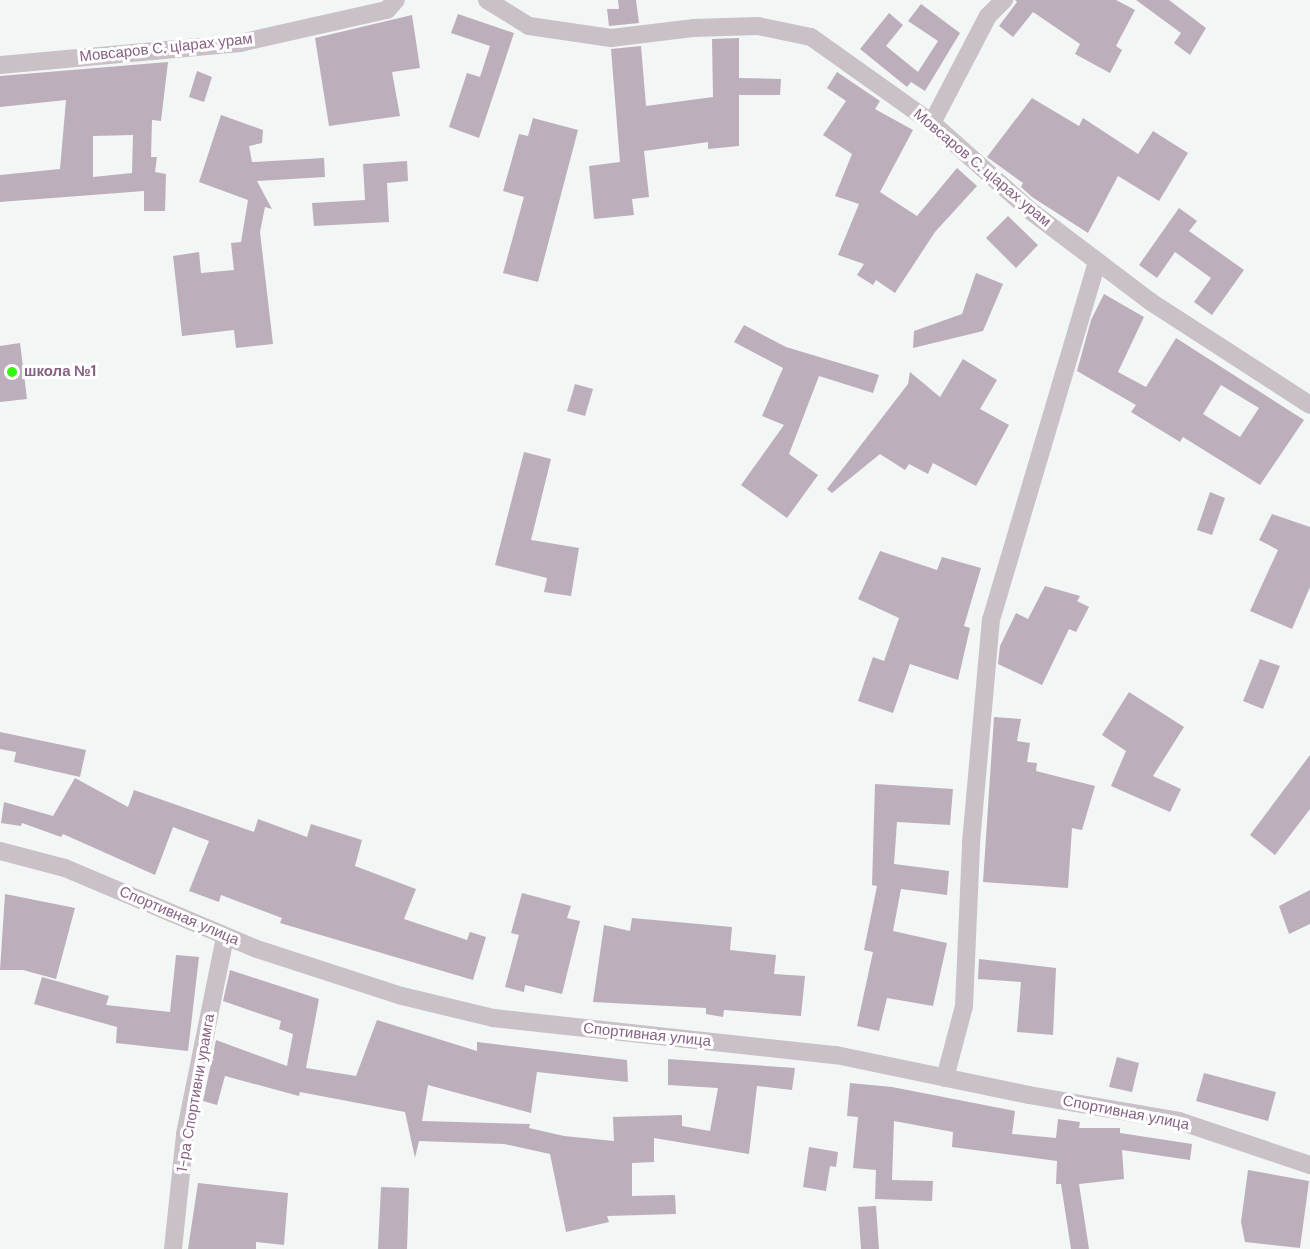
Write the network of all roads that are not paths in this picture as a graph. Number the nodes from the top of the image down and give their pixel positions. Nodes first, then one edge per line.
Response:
1 (396, 0) edge
2 (487, 0) edge
3 (1004, 0) edge
4 (0, 65) edge
5 (932, 123) junction
6 (1097, 261) junction
7 (1310, 405) edge
8 (0, 851) edge
9 (225, 937) junction
10 (945, 1078) junction
11 (1310, 1165) edge
12 (173, 1249) edge

1 - 4 street, Мовсаров С. цIарах урам
2 - 5 street, Мовсаров С. цIарах урам
3 - 5 street
5 - 6 street, Мовсаров С. цIарах урам
6 - 7 street, Мовсаров С. цIарах урам
6 - 10 street
8 - 9 street, Спортивная улица
9 - 10 street, Спортивная улица
9 - 12 street, 1-ра Спортивни урамга
10 - 11 street, Спортивная улица

